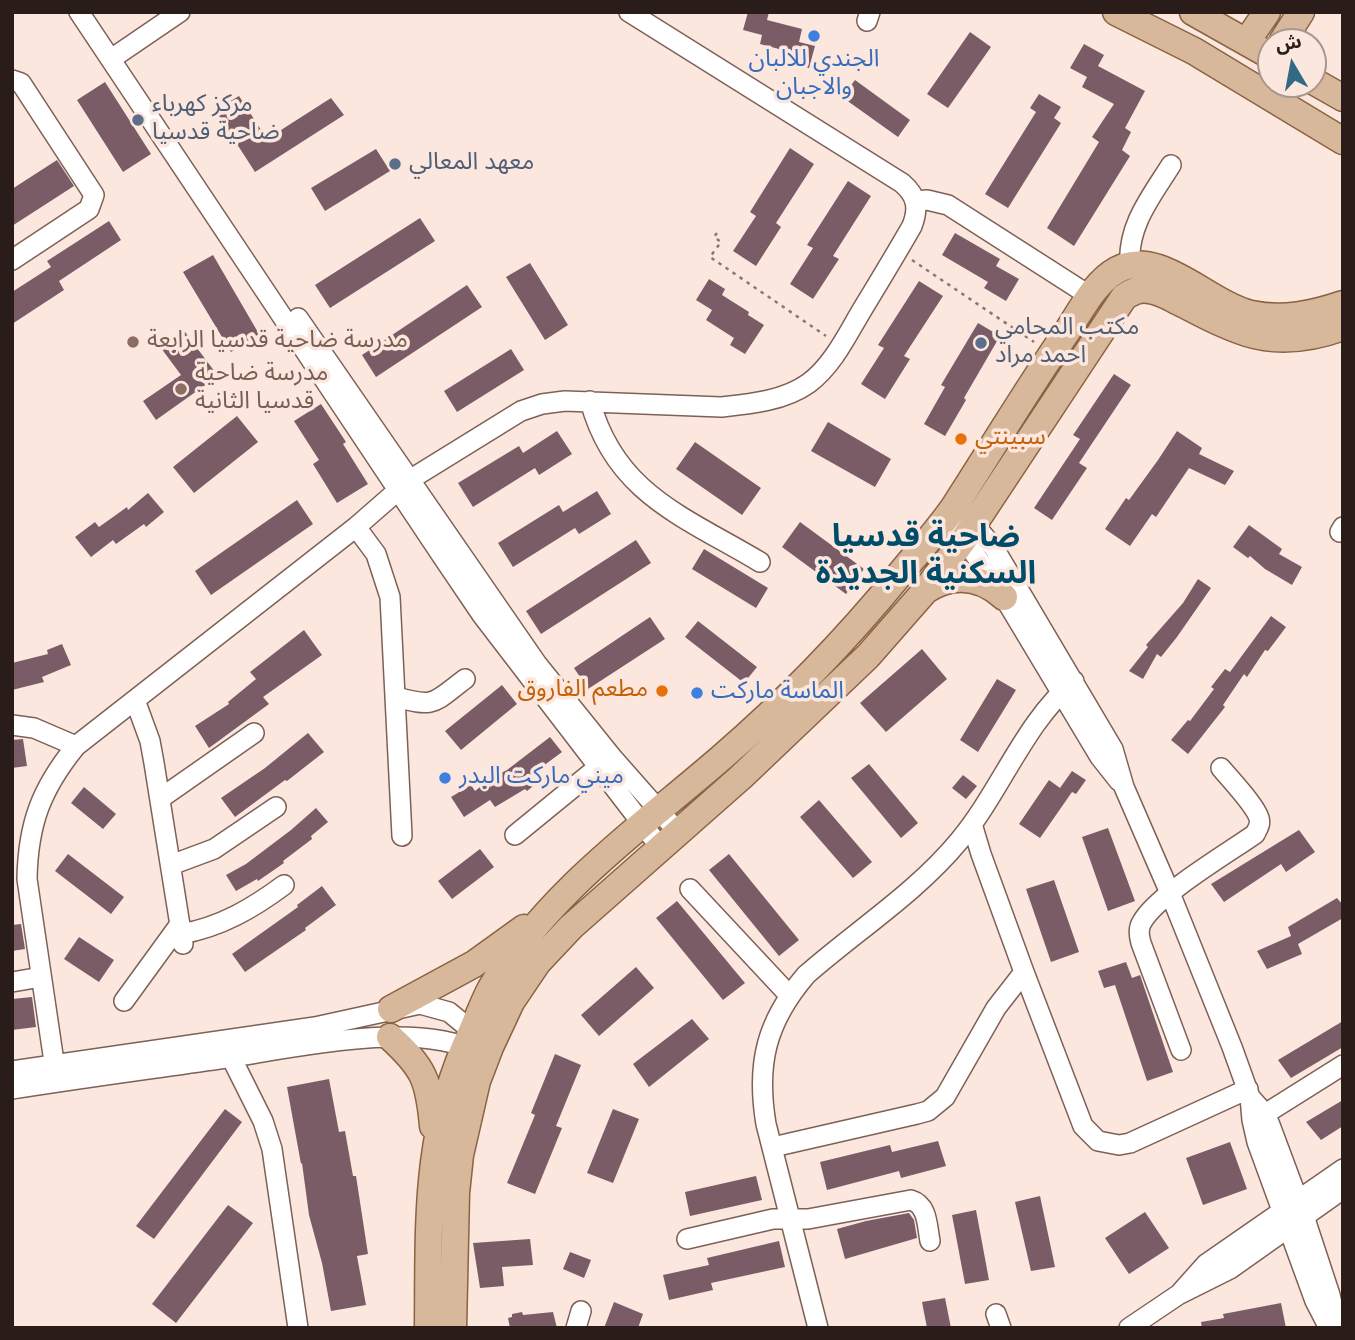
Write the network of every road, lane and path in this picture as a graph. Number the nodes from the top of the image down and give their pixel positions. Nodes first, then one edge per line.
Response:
1 (79, 12) edge
2 (91, 12) edge
3 (180, 12) edge
4 (629, 12) edge
5 (1116, 12) edge
6 (1193, 12) edge
7 (1267, 12) edge
8 (1301, 12) edge
9 (1291, 28) edge
10 (1247, 41) junction
11 (1257, 47) edge
12 (115, 56) junction
13 (12, 80) edge
14 (1327, 89) edge
15 (1343, 98) edge
16 (1343, 141) edge
17 (1171, 165) dead end
18 (916, 201) junction
19 (717, 233) dead end
20 (898, 250) junction
21 (12, 260) edge
22 (1130, 265) junction
23 (1133, 291) junction
24 (1090, 296) junction
25 (1343, 304) edge
26 (1343, 327) edge
27 (841, 346) junction
28 (1051, 354) junction
29 (590, 401) junction
30 (405, 485) junction
31 (950, 512) junction
32 (356, 527) junction
33 (969, 531) junction
34 (761, 562) dead end
35 (925, 591) junction
36 (1004, 597) junction
37 (465, 679) dead end
38 (1068, 686) junction
39 (396, 697) junction
40 (135, 700) junction
41 (12, 725) edge
42 (254, 733) dead end
43 (76, 746) junction
44 (606, 761) junction
45 (1221, 768) dead end
46 (161, 798) junction
47 (276, 807) dead end
48 (651, 817) junction
49 (972, 824) junction
50 (515, 835) dead end
51 (402, 836) dead end
52 (669, 839) junction
53 (171, 865) junction
54 (284, 885) dead end
55 (690, 889) dead end
56 (1170, 893) junction
57 (550, 908) junction
58 (181, 934) junction
59 (1024, 972) junction
60 (41, 977) junction
61 (12, 982) edge
62 (789, 995) junction
63 (124, 1002) dead end
64 (391, 1009) junction
65 (390, 1037) junction
66 (478, 1045) junction
67 (1181, 1049) dead end
68 (231, 1057) junction
69 (1343, 1065) edge
70 (12, 1071) edge
71 (56, 1073) junction
72 (12, 1089) edge
73 (1249, 1093) junction
74 (1265, 1114) junction
75 (435, 1144) junction
76 (773, 1147) junction
77 (1343, 1169) edge
78 (1343, 1189) edge
79 (1293, 1214) junction
80 (791, 1218) junction
81 (687, 1239) dead end
82 (930, 1241) dead end
83 (1134, 1326) edge
84 (298, 1328) edge
85 (428, 1328) edge
86 (453, 1328) edge
87 (818, 1328) edge
88 (1329, 1328) edge
89 (1338, 1328) edge

1 - 12 street
2 - 12 street
3 - 12 street
4 - 18 street
5 - 16 main road
6 - 10 main road
7 - 10 main road
8 - 9 main road
10 - 11 main road
12 - 30 street
13 - 21 street
14 - 15 main road
17 - 22 street
18 - 20 street
18 - 24 street
19 - 27 path
20 - 27 street
20 - 28 path
22 - 23 main road
22 - 24 main road
22 - 25 main road
23 - 26 main road
23 - 33 main road
24 - 28 main road
27 - 29 street
28 - 31 main road
29 - 30 street
29 - 34 street
30 - 32 street
30 - 44 street
31 - 33 street
31 - 48 main road
32 - 39 street
32 - 40 street
33 - 35 main road
33 - 36 street
33 - 38 street
35 - 36 main road
35 - 52 main road
36 - 38 street
37 - 39 street
38 - 49 street
38 - 56 street
39 - 51 street
40 - 43 street
40 - 46 street
41 - 43 street
42 - 46 street
43 - 60 street
44 - 48 street
44 - 50 street
45 - 56 street
46 - 53 street
47 - 53 street
48 - 52 street
48 - 57 main road
49 - 59 street
49 - 62 street
52 - 66 main road
53 - 58 street
54 - 58 street
55 - 62 street
56 - 67 street
56 - 73 street
57 - 64 main road
57 - 66 main road
58 - 63 street
59 - 73 street
59 - 76 street
60 - 61 street
60 - 71 street
62 - 76 street
64 - 65 street
64 - 66 street
64 - 71 street
65 - 66 street
65 - 68 street
65 - 75 main road
66 - 75 main road
66 - 86 main road
68 - 71 street
68 - 84 street
69 - 74 street
70 - 71 street
71 - 72 street
73 - 74 street
73 - 79 street
74 - 79 street
75 - 85 main road
76 - 80 street
77 - 79 street
78 - 79 street
79 - 83 street
79 - 88 street
79 - 89 street
80 - 81 street
80 - 82 street
80 - 87 street

